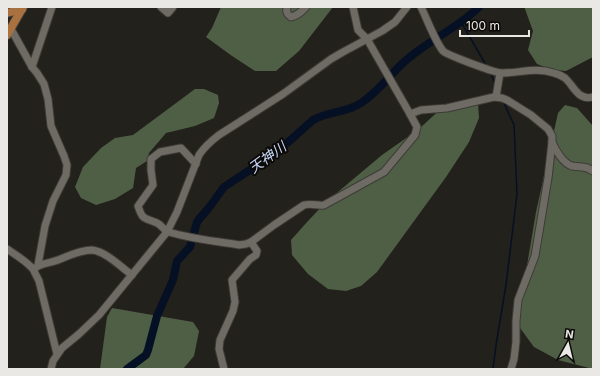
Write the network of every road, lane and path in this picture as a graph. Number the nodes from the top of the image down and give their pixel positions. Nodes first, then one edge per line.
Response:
1 (52, 7) edge
2 (161, 7) edge
3 (173, 7) edge
4 (286, 7) edge
5 (306, 7) edge
6 (353, 7) edge
7 (407, 7) edge
8 (421, 7) edge
9 (23, 8) edge
10 (7, 13) edge
11 (9, 32) edge
12 (367, 39) junction
13 (32, 67) junction
14 (500, 73) junction
15 (496, 97) junction
16 (593, 98) edge
17 (410, 114) junction
18 (552, 142) junction
19 (196, 164) junction
20 (593, 171) edge
21 (167, 232) junction
22 (252, 242) junction
23 (7, 248) edge
24 (35, 267) junction
25 (132, 275) junction
26 (57, 354) junction
27 (51, 369) edge
28 (224, 369) edge
29 (511, 369) edge

1 - 13 street
2 - 3 street
4 - 5 street
6 - 12 street
7 - 12 street
8 - 14 street
9 - 10 main road
9 - 11 main road
11 - 13 street
12 - 17 street
12 - 19 street
13 - 24 street
14 - 15 street
14 - 16 street
15 - 17 street
15 - 18 street
17 - 22 street
18 - 20 street
18 - 29 street
19 - 21 street
19 - 21 street
21 - 22 street
21 - 25 street
22 - 28 street
23 - 24 street
24 - 25 street
24 - 26 street
25 - 26 street
26 - 27 street

